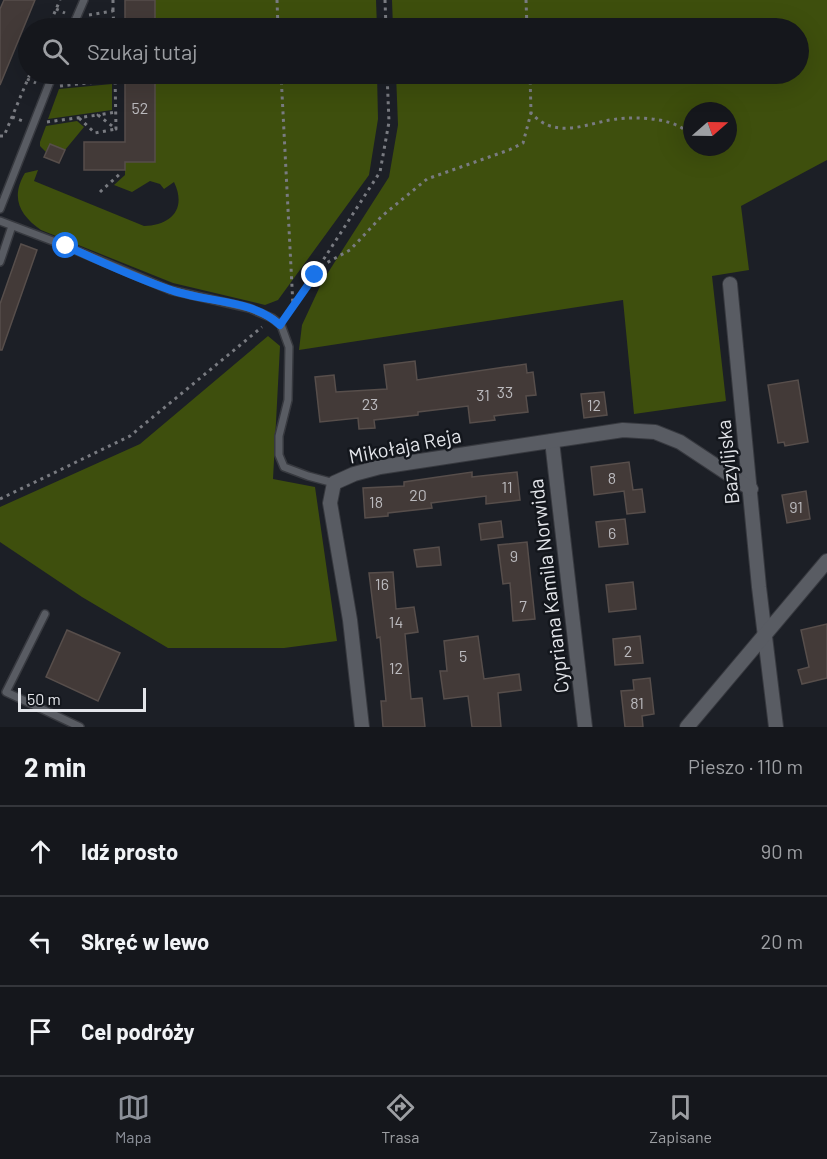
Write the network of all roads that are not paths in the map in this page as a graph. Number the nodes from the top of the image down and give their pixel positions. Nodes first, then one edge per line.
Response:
1 (84, 0) edge
2 (76, 18) edge
3 (49, 84) edge
4 (0, 209) edge
5 (0, 221) edge
6 (12, 226) junction
7 (0, 262) edge
8 (730, 284) dead end
9 (552, 441) junction
10 (334, 483) junction
11 (751, 489) junction
12 (827, 561) edge
13 (45, 614) dead end
14 (765, 636) junction
15 (80, 727) edge
16 (362, 727) edge
17 (585, 727) edge
18 (687, 727) edge
19 (776, 727) edge

1 - 2 lane
3 - 4 lane
5 - 6 lane
6 - 7 lane
6 - 10 lane
8 - 11 street, Bazylijska
9 - 10 street, Mikołaja Reja
9 - 11 street, Mikołaja Reja
9 - 17 street, Cypriana Kamila Norwida
10 - 16 street, Mikołaja Reja
11 - 14 street, Bazylijska
12 - 14 street
13 - 15 lane
14 - 18 street
14 - 19 street, Bazylijska

